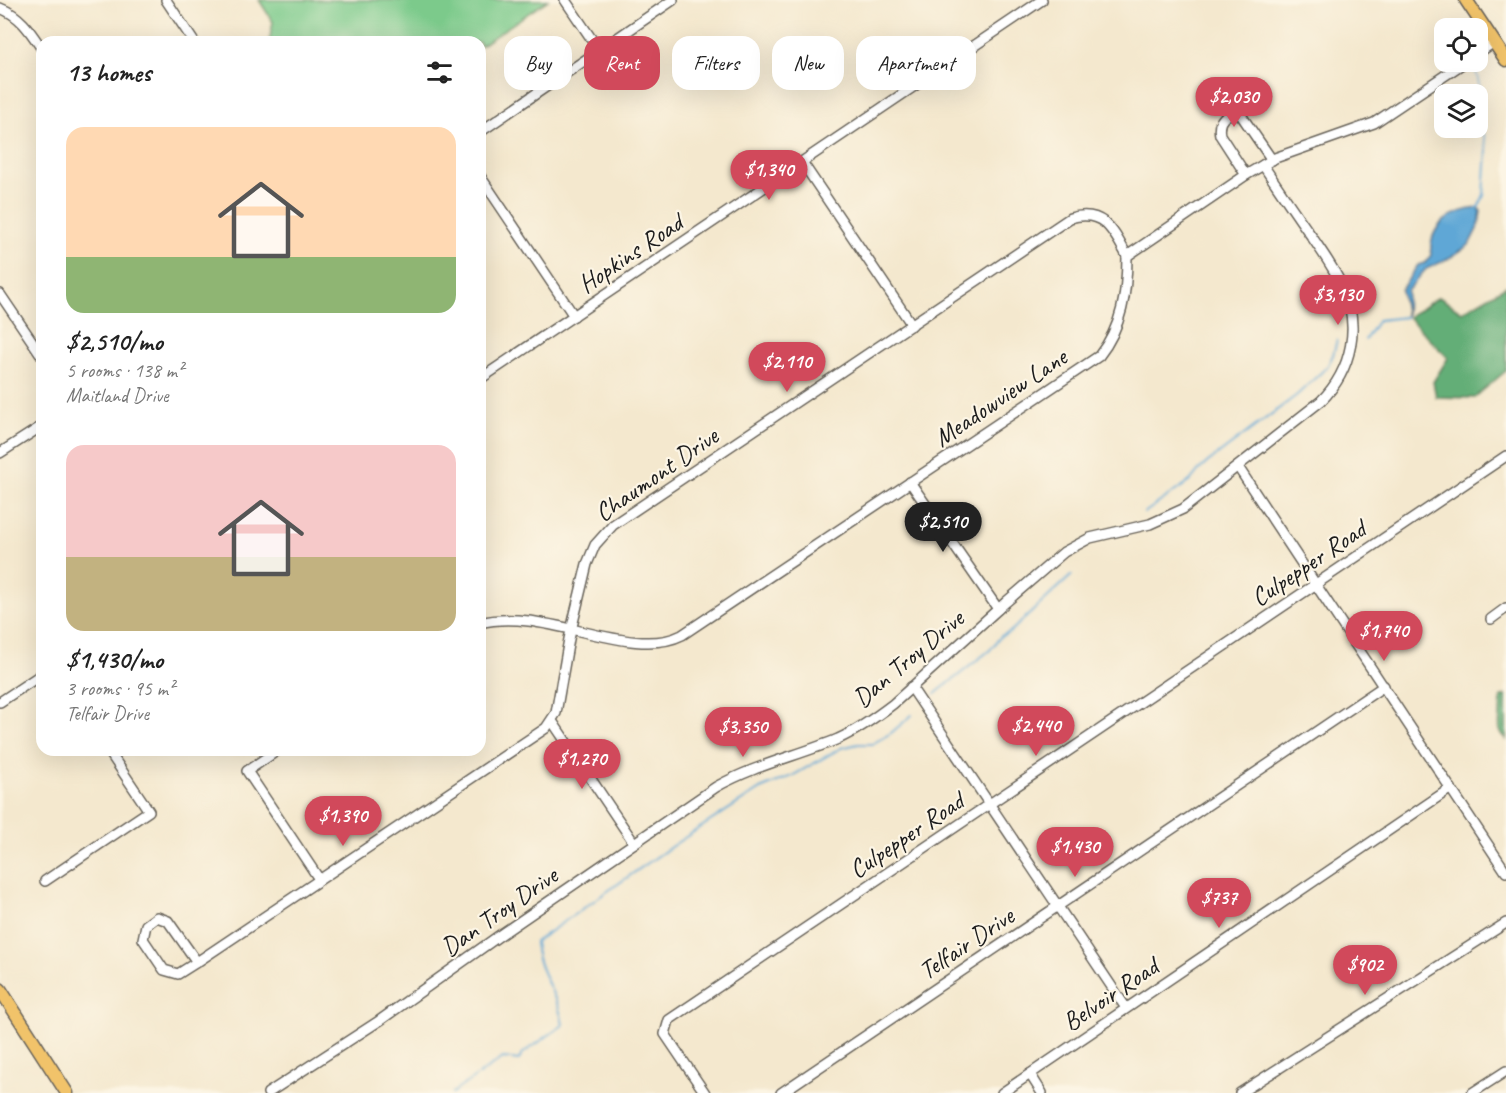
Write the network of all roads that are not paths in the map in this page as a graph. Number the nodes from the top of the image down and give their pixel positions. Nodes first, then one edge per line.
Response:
1 (166, 0) edge
2 (565, 0) edge
3 (673, 0) edge
4 (1042, 0) edge
5 (1466, 0) edge
6 (0, 8) edge
7 (190, 36) edge
8 (589, 36) edge
9 (620, 36) edge
10 (36, 40) edge
11 (1494, 42) junction
12 (1488, 46) edge
13 (584, 60) edge
14 (1506, 60) edge
15 (1450, 72) edge
16 (486, 128) edge
17 (1272, 160) junction
18 (802, 162) junction
19 (1263, 165) junction
20 (1246, 175) junction
21 (486, 185) edge
22 (1127, 256) junction
23 (0, 294) edge
24 (574, 316) junction
25 (912, 325) junction
26 (36, 347) edge
27 (486, 375) edge
28 (36, 430) edge
29 (0, 453) edge
30 (1506, 456) edge
31 (1238, 467) junction
32 (910, 482) junction
33 (1315, 583) junction
34 (1506, 608) edge
35 (998, 609) junction
36 (1491, 619) dead end
37 (486, 622) edge
38 (571, 628) junction
39 (36, 678) edge
40 (1384, 686) junction
41 (911, 687) junction
42 (0, 702) edge
43 (552, 721) junction
44 (112, 756) edge
45 (269, 756) edge
46 (1451, 788) junction
47 (990, 804) junction
48 (634, 843) junction
49 (1506, 872) edge
50 (319, 879) junction
51 (45, 880) dead end
52 (1058, 906) junction
53 (1506, 923) edge
54 (197, 962) junction
55 (0, 989) edge
56 (1126, 1008) junction
57 (1506, 1071) edge
58 (1030, 1074) junction
59 (67, 1093) edge
60 (268, 1093) edge
61 (705, 1093) edge
62 (781, 1093) edge
63 (1002, 1093) edge
64 (1042, 1093) edge
65 (1240, 1093) edge
66 (1472, 1093) edge

1 - 7 street
2 - 8 street
3 - 9 street
4 - 18 street, Hopkins Road
5 - 11 main road
6 - 10 street
11 - 12 street
11 - 14 main road
13 - 16 street
15 - 17 street
17 - 19 street
17 - 20 street
18 - 24 street, Hopkins Road
18 - 25 street
19 - 20 street
19 - 31 street, Dan Troy Drive
20 - 22 street
21 - 24 street
22 - 25 street, Chaumont Drive
22 - 32 street, Meadowview Lane
23 - 26 street
24 - 27 street, Hopkins Road
25 - 38 street, Chaumont Drive
28 - 29 street
30 - 33 street, Culpepper Road
31 - 33 street
31 - 35 street, Dan Troy Drive
32 - 35 street
32 - 38 street, Meadowview Lane
33 - 40 street
33 - 47 street, Culpepper Road
34 - 36 street
35 - 41 street, Dan Troy Drive
37 - 38 street, Meadowview Lane
38 - 43 street, Chaumont Drive
39 - 42 street
40 - 46 street
40 - 52 street, Telfair Drive
41 - 47 street
41 - 48 street, Dan Troy Drive
43 - 48 street
43 - 50 street
44 - 51 street
45 - 50 street
46 - 49 street
46 - 56 street, Belvoir Road
47 - 52 street
47 - 61 street, Culpepper Road
48 - 60 street, Dan Troy Drive
50 - 54 street
52 - 56 street
52 - 62 street, Telfair Drive
53 - 65 street
54 - 54 street
55 - 59 main road
56 - 58 street, Belvoir Road
57 - 66 street
58 - 63 street, Belvoir Road
58 - 64 street

